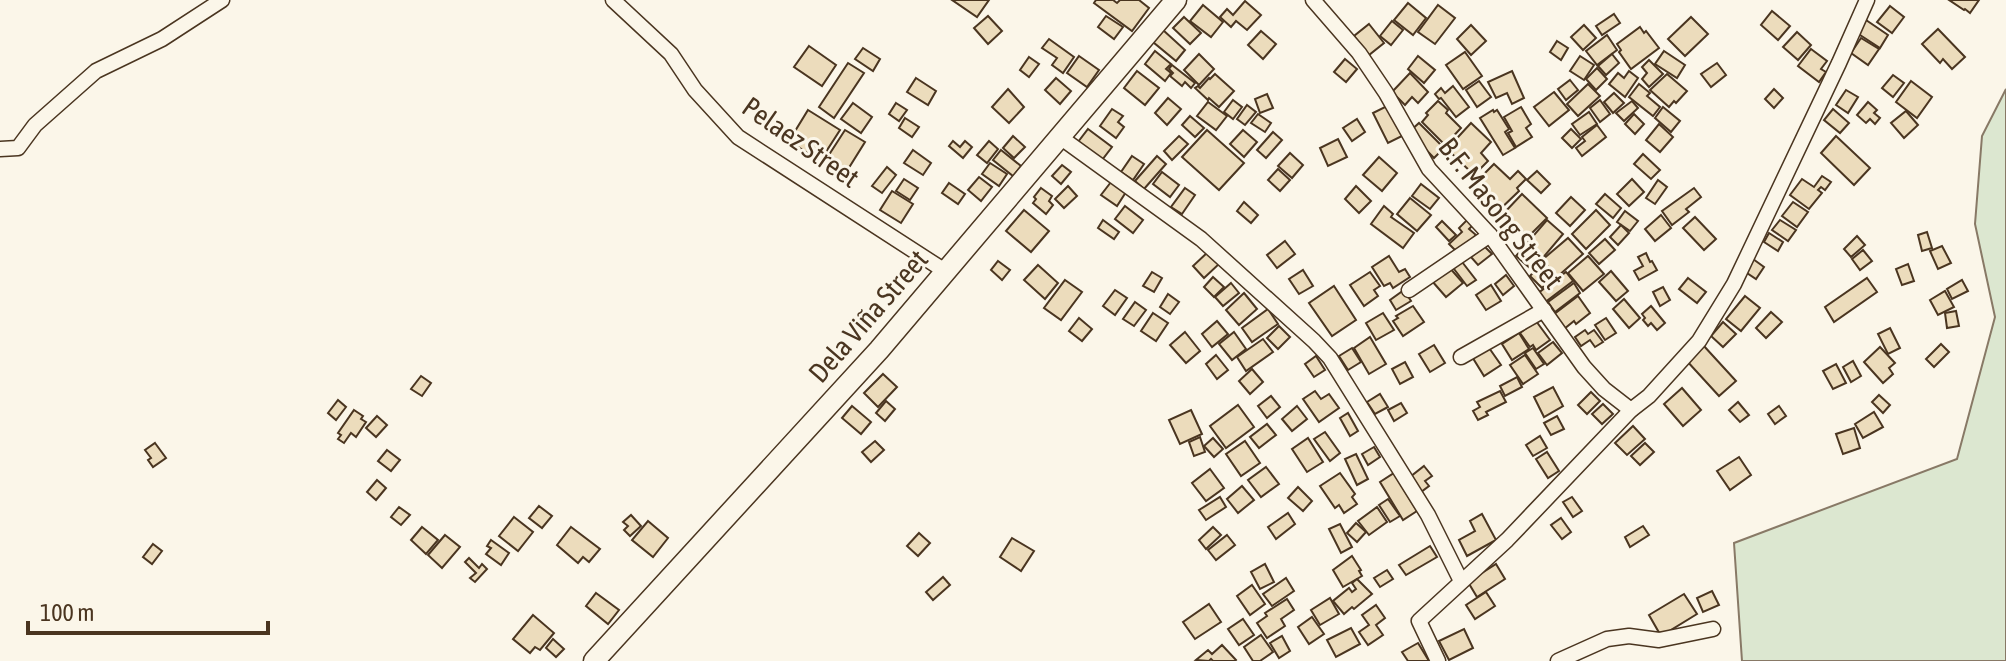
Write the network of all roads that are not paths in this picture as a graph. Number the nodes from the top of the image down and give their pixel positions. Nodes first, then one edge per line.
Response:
1 (222, 0) edge
2 (613, 0) edge
3 (1176, 0) edge
4 (1313, 0) edge
5 (1867, 0) edge
6 (1060, 137) junction
7 (0, 149) edge
8 (1490, 235) junction
9 (945, 271) junction
10 (1409, 290) dead end
11 (1544, 310) junction
12 (1461, 357) dead end
13 (1631, 410) junction
14 (1461, 581) junction
15 (1713, 629) dead end
16 (594, 661) edge
17 (1438, 661) edge
18 (1558, 661) edge

1 - 7 street
2 - 9 street, Pelaez Street
3 - 6 street, Dela Viña Street
4 - 8 street, B.F. Masong Street
5 - 13 street
6 - 9 street, Dela Viña Street
6 - 14 street
8 - 10 street
8 - 11 street, B.F. Masong Street
9 - 16 street, Dela Viña Street
11 - 12 street
11 - 13 street, B.F. Masong Street
13 - 14 street
14 - 17 street
15 - 18 street

